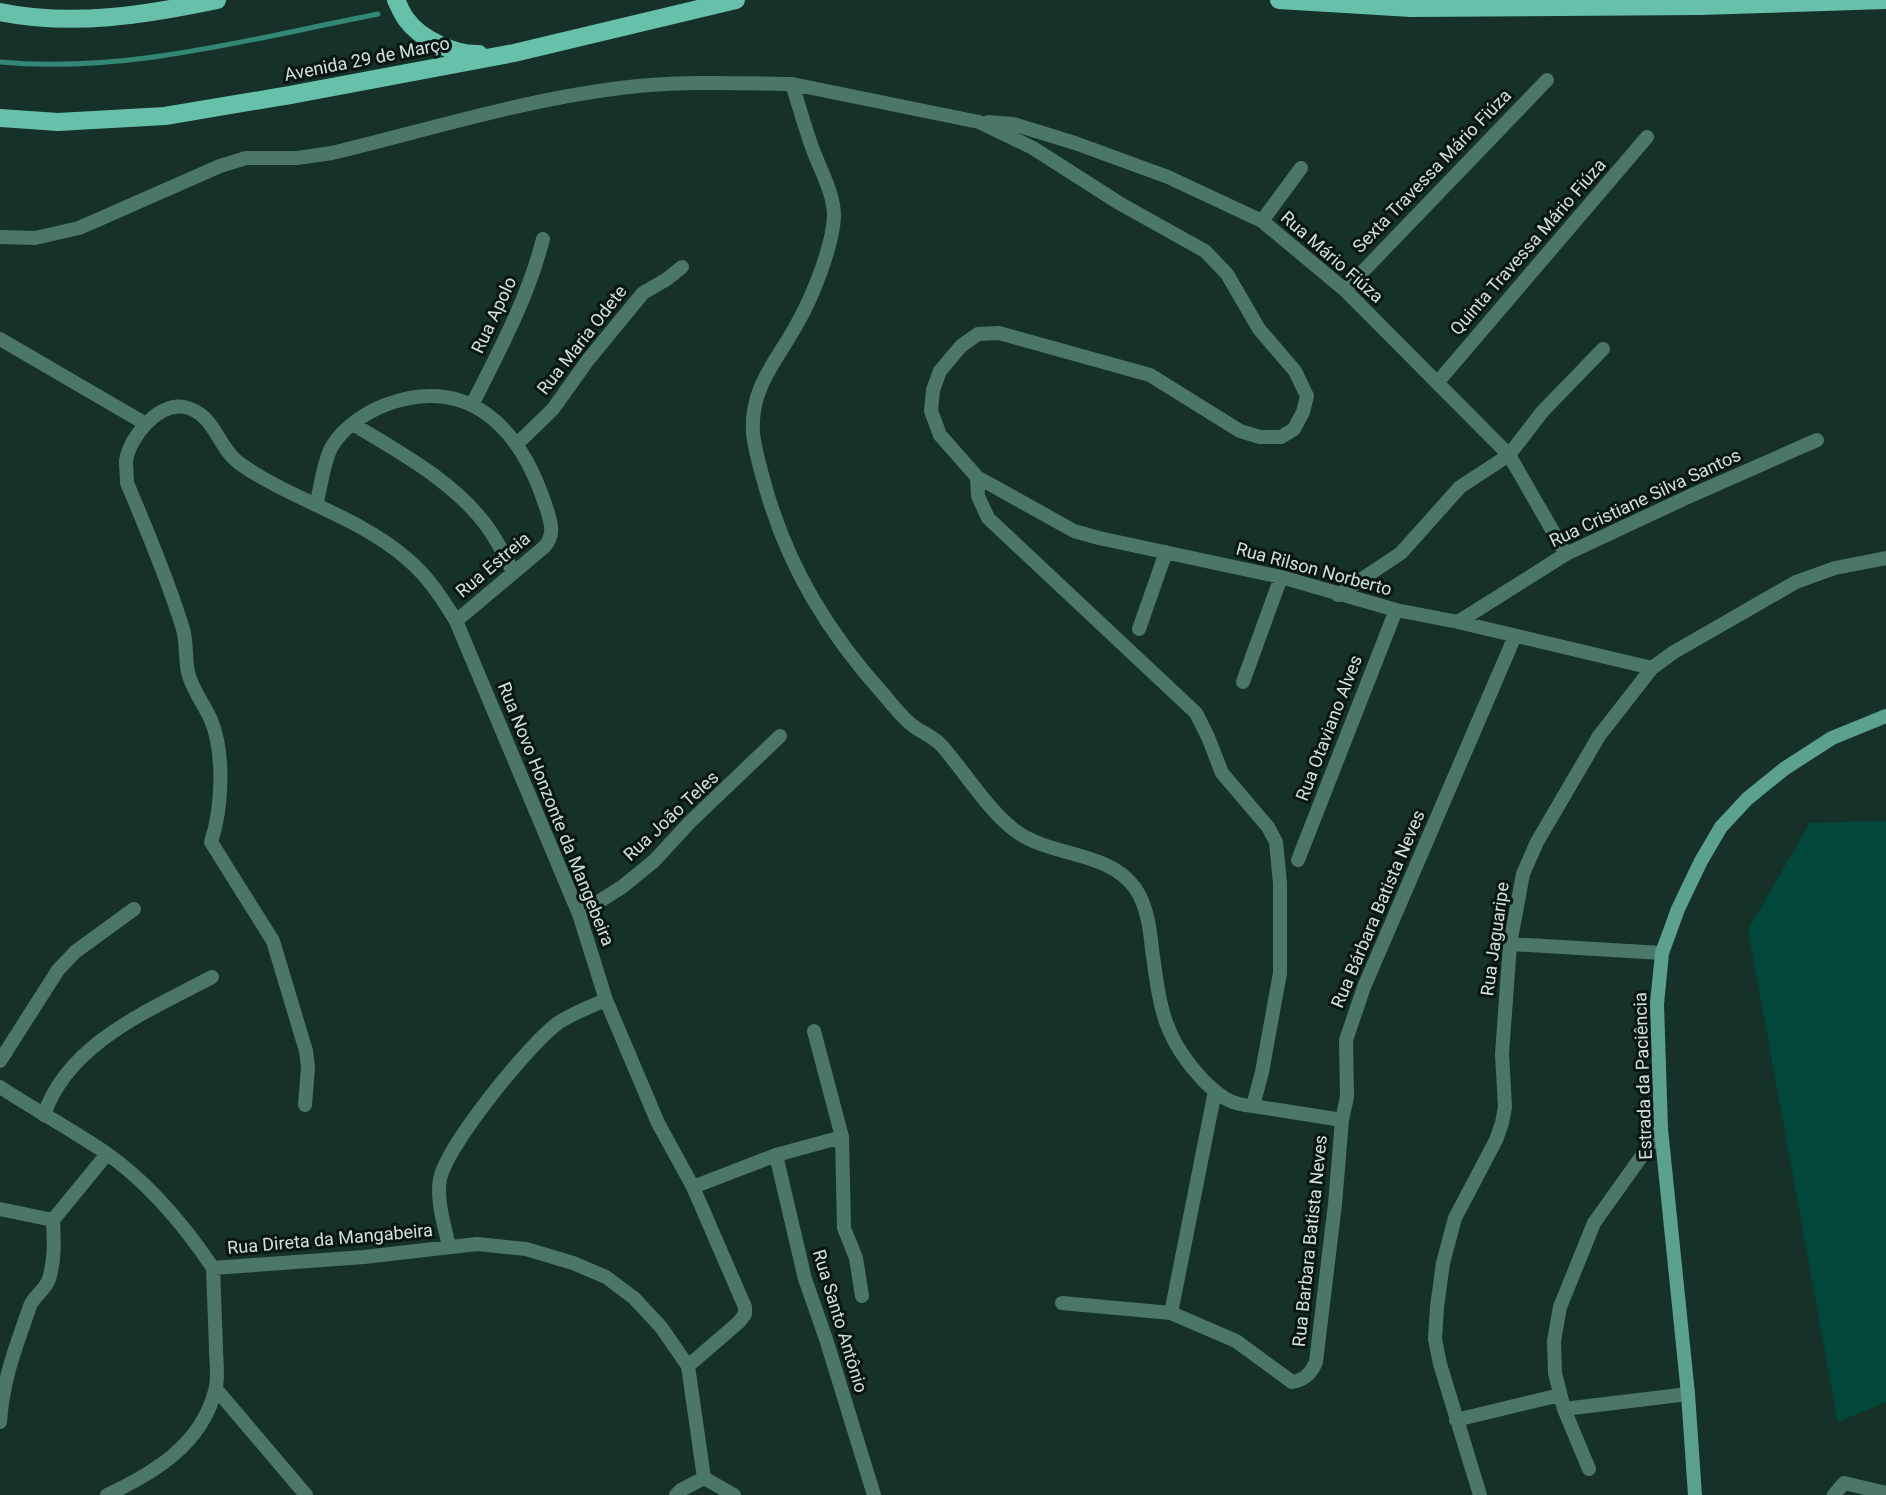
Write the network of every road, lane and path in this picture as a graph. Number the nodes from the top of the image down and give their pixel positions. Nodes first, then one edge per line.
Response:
1 (217, 0) edge
2 (396, 0) edge
3 (736, 0) edge
4 (1279, 0) edge
5 (1886, 1) edge
6 (0, 12) edge
7 (514, 53) junction
8 (1547, 80) dead end
9 (792, 84) junction
10 (0, 118) edge
11 (979, 122) junction
12 (1647, 137) dead end
13 (1301, 168) dead end
14 (1262, 221) junction
15 (0, 237) edge
16 (543, 239) dead end
17 (682, 267) dead end
18 (1345, 290) junction
19 (0, 339) edge
20 (1603, 349) dead end
21 (1437, 383) junction
22 (472, 405) junction
23 (146, 424) junction
24 (353, 424) junction
25 (1817, 440) dead end
26 (517, 444) junction
27 (1509, 455) junction
28 (977, 477) junction
29 (316, 505) junction
30 (1166, 552) junction
31 (1566, 554) junction
32 (1886, 558) edge
33 (513, 572) junction
34 (1281, 577) junction
35 (1338, 595) junction
36 (1396, 610) junction
37 (456, 621) junction
38 (1458, 622) junction
39 (1139, 629) dead end
40 (1515, 636) junction
41 (1652, 668) junction
42 (1243, 682) dead end
43 (1886, 716) edge
44 (780, 736) dead end
45 (1298, 860) dead end
46 (134, 909) dead end
47 (579, 914) junction
48 (1510, 944) junction
49 (1662, 953) junction
50 (212, 977) dead end
51 (606, 1000) junction
52 (814, 1031) dead end
53 (0, 1060) edge
54 (0, 1087) edge
55 (1215, 1091) junction
56 (304, 1105) dead end
57 (1253, 1106) junction
58 (44, 1115) junction
59 (1342, 1119) junction
60 (1661, 1129) junction
61 (842, 1138) junction
62 (107, 1154) junction
63 (776, 1155) junction
64 (692, 1187) junction
65 (0, 1209) edge
66 (54, 1220) junction
67 (449, 1247) junction
68 (213, 1268) junction
69 (862, 1296) dead end
70 (1062, 1303) dead end
71 (1171, 1313) junction
72 (688, 1366) junction
73 (216, 1389) junction
74 (1688, 1394) junction
75 (1562, 1402) junction
76 (1456, 1420) junction
77 (0, 1422) edge
78 (1589, 1469) dead end
79 (705, 1478) junction
80 (1886, 1493) edge
81 (1696, 1494) edge
82 (107, 1495) edge
83 (306, 1495) edge
84 (676, 1495) edge
85 (734, 1495) edge
86 (874, 1495) edge
87 (1480, 1495) edge
88 (1834, 1495) edge

1 - 6 main road
2 - 7 main road
3 - 7 main road, Avenida 29 de Março
4 - 5 main road
7 - 10 main road, Avenida 29 de Março
8 - 18 street, Sexta Travessa Mário Fiúza
9 - 11 street
9 - 15 street
9 - 55 street
11 - 14 street, Rua Mário Fiúza
11 - 28 street
12 - 21 street, Quinta Travessa Mário Fiúza
13 - 14 street
14 - 18 street, Rua Mário Fiúza
16 - 22 street, Rua Apolo
17 - 26 street, Rua Maria Odete
18 - 21 street, Rua Mário Fiúza
19 - 23 street
20 - 27 street
21 - 27 street, Rua Mário Fiúza
22 - 24 street, Rua Estreia
22 - 26 street, Rua Estreia
23 - 29 street, Rua Novo Honzonte da Mangebeira
23 - 56 street
24 - 29 street, Rua Estreia
24 - 33 street
25 - 31 street, Rua Cristiane Silva Santos
26 - 33 street, Rua Estreia
27 - 31 street, Rua Mário Fiúza
27 - 35 street
28 - 30 street, Rua Rilson Norberto
28 - 57 street
29 - 37 street, Rua Novo Honzonte da Mangebeira
30 - 34 street, Rua Rilson Norberto
30 - 39 street
31 - 38 street, Rua Cristiane Silva Santos
32 - 41 street, Rua Jaguaripe
33 - 37 street, Rua Estreia
34 - 35 street, Rua Rilson Norberto
34 - 42 street
35 - 36 street, Rua Rilson Norberto
36 - 38 street, Rua Rilson Norberto
36 - 45 street, Rua Otaviano Alves
37 - 47 street, Rua Novo Honzonte da Mangebeira
38 - 40 street, Rua Rilson Norberto
40 - 41 street, Rua Rilson Norberto
40 - 59 street, Rua Bárbara Batista Neves
41 - 48 street, Rua Jaguaripe
43 - 49 main road, Estrada da Paciência
44 - 47 street, Rua João Teles
46 - 53 street
47 - 51 street, Rua Novo Honzonte da Mangebeira
48 - 49 street
48 - 76 street, Rua Jaguaripe
49 - 60 main road, Estrada da Paciência
50 - 58 street
51 - 64 street, Rua Novo Honzonte da Mangebeira
51 - 67 street
52 - 61 street
54 - 58 street, Rua Direta da Mangabeira
55 - 57 street
55 - 71 street
57 - 59 street
58 - 62 street, Rua Direta da Mangabeira
59 - 71 street, Rua Barbara Batista Neves
60 - 74 main road, Estrada da Paciência
60 - 75 street
61 - 63 street
61 - 69 street
62 - 66 street
62 - 68 street, Rua Direta da Mangabeira
63 - 64 street
63 - 86 street, Rua Santo Antônio
64 - 72 street, Rua Novo Honzonte da Mangebeira
65 - 66 street
66 - 77 street
67 - 68 street, Rua Direta da Mangabeira
67 - 72 street, Rua Direta da Mangabeira
68 - 73 street
70 - 71 street, Rua Barbara Batista Neves
72 - 79 street
73 - 82 street
73 - 83 street
74 - 75 street
74 - 81 main road, Estrada da Paciência
75 - 76 street
75 - 78 street
76 - 87 street, Rua Jaguaripe
79 - 84 street
79 - 85 street
80 - 88 street

